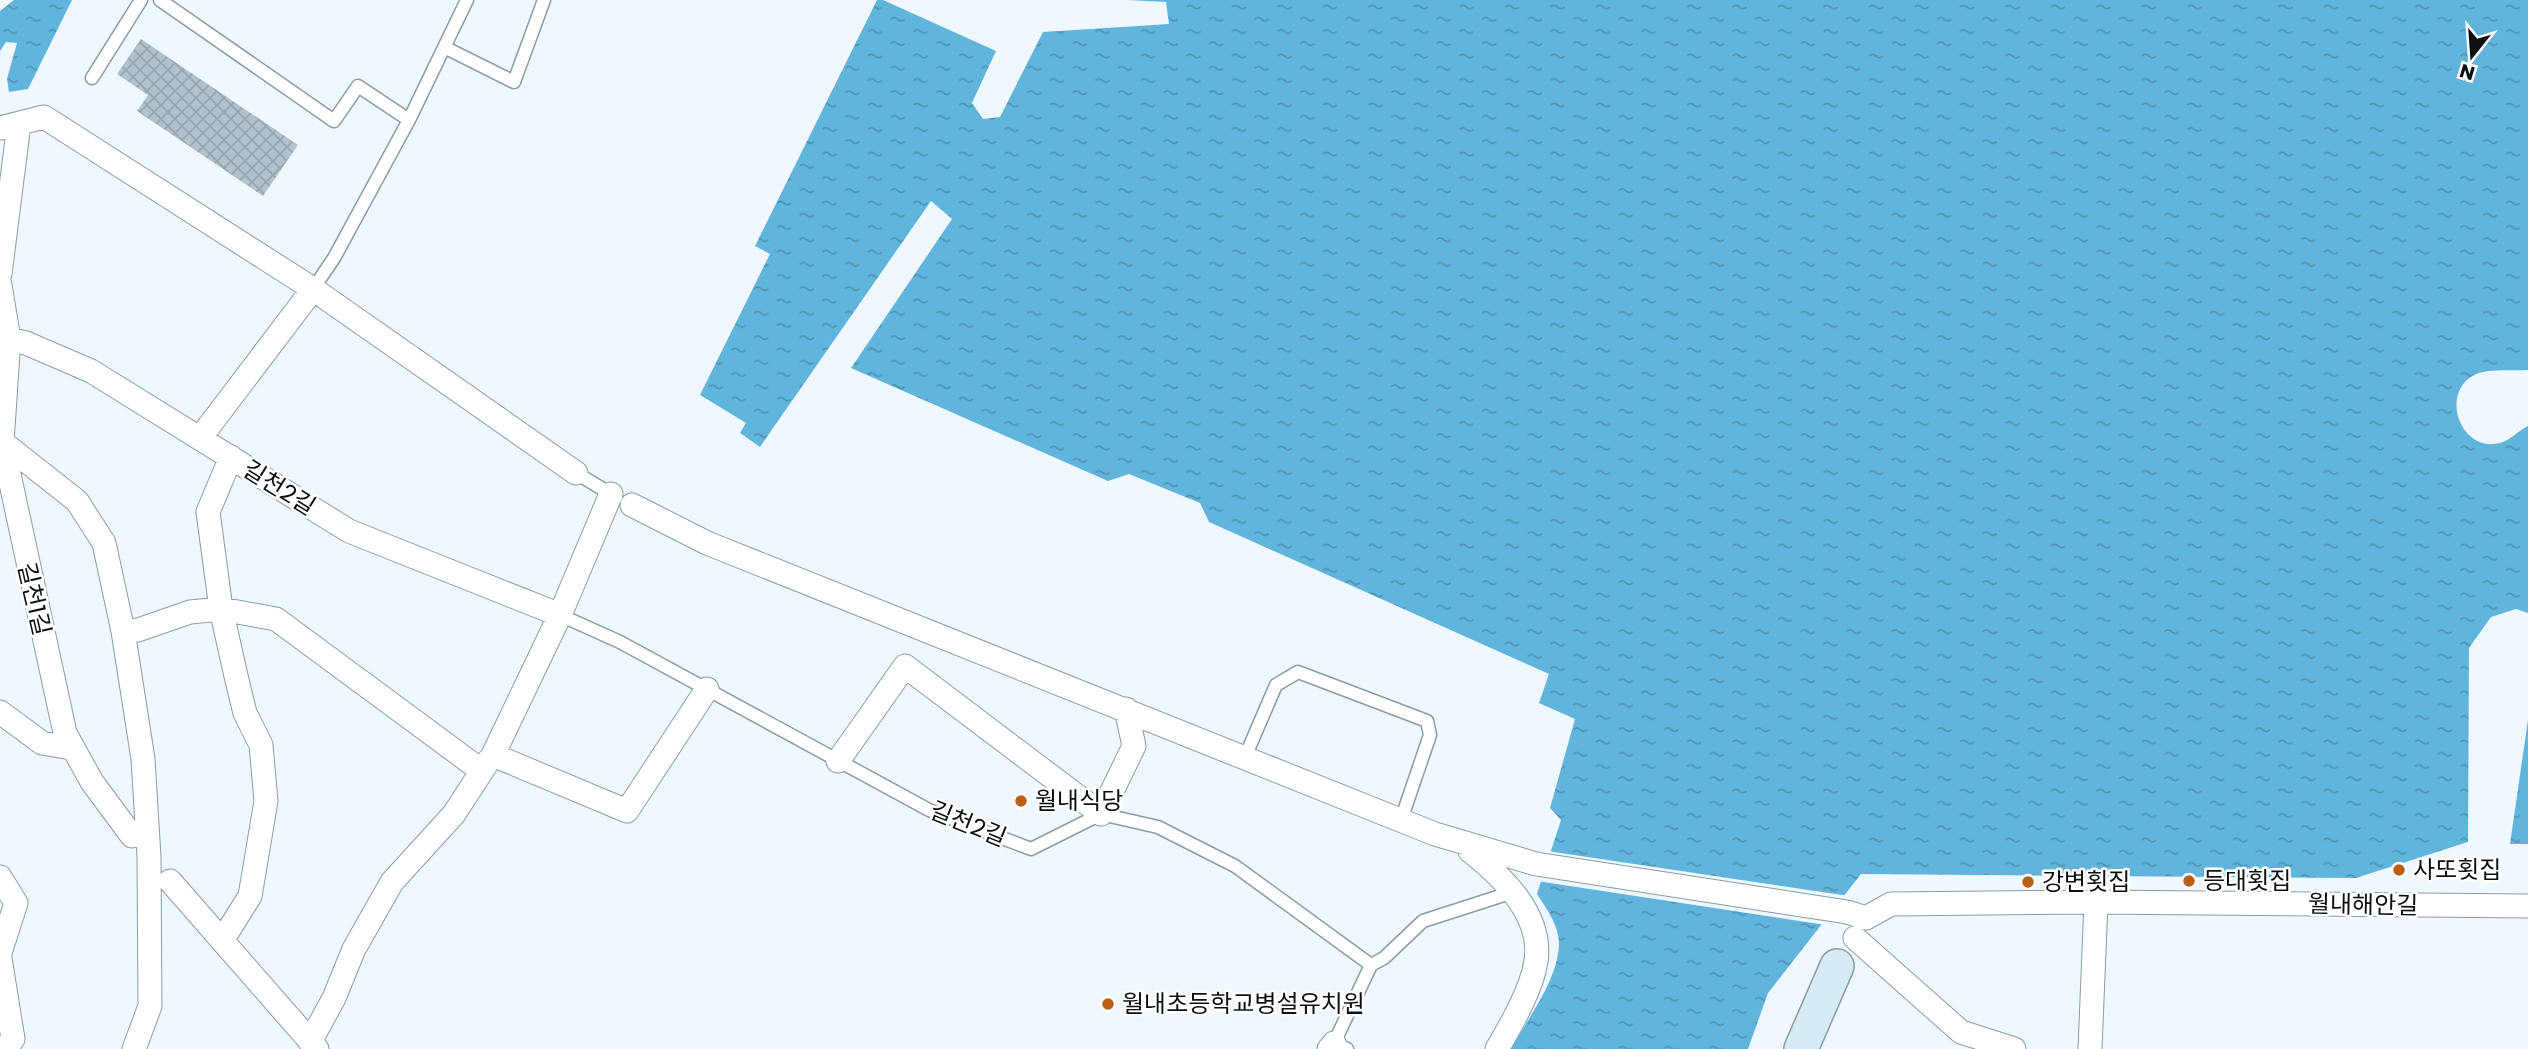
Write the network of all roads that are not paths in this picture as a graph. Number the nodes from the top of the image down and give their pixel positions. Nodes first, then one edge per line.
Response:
1 (141, 0) edge
2 (160, 0) edge
3 (467, 0) edge
4 (544, 0) edge
5 (446, 48) junction
6 (92, 78) dead end
7 (410, 120) junction
8 (10, 126) edge
9 (0, 274) edge
10 (0, 285) edge
11 (313, 289) junction
12 (4, 341) edge
13 (200, 438) junction
14 (2, 442) junction
15 (231, 457) junction
16 (576, 473) joint
17 (611, 494) junction
18 (632, 505) joint
19 (221, 609) junction
20 (560, 615) junction
21 (123, 631) junction
22 (707, 689) junction
23 (1126, 709) junction
24 (0, 712) edge
25 (71, 748) junction
26 (1245, 757) junction
27 (838, 761) junction
28 (487, 763) junction
29 (1101, 814) junction
30 (1401, 820) junction
31 (1436, 834) junction
32 (132, 836) joint
33 (149, 858) junction
34 (0, 877) edge
35 (170, 881) joint
36 (1513, 892) junction
37 (2096, 902) junction
38 (2528, 906) edge
39 (223, 939) junction
40 (1850, 940) junction
41 (0, 955) edge
42 (1371, 965) junction
43 (1808, 1043) edge
44 (314, 1045) edge
45 (1337, 1047) edge
46 (5, 1049) edge
47 (134, 1049) edge
48 (1497, 1049) edge
49 (2014, 1049) edge
50 (2090, 1049) edge

1 - 6 lane
2 - 7 lane
3 - 5 lane
4 - 5 lane
5 - 7 lane
7 - 11 lane
8 - 9 street
8 - 11 street
10 - 12 street, 길천1길
11 - 13 street
11 - 16 street
12 - 13 street, 길천2길
12 - 14 street, 길천1길
13 - 15 street, 길천2길
14 - 21 street
14 - 25 street, 길천1길
15 - 19 street
15 - 20 street, 길천2길
16 - 17 lane
17 - 18 lane
17 - 20 street
18 - 23 street
19 - 21 street
19 - 28 street
19 - 39 street
20 - 22 lane, 길천2길
20 - 28 street
21 - 33 street
22 - 27 lane, 길천2길
22 - 28 street
23 - 26 street
23 - 29 street
24 - 25 street
25 - 32 street, 길천1길
26 - 30 street
26 - 30 lane
27 - 29 lane, 길천2길
27 - 29 street
28 - 44 street
29 - 42 lane
30 - 31 street
31 - 36 street
31 - 40 street
32 - 33 lane
33 - 35 lane
33 - 47 street
34 - 41 street
35 - 39 street
36 - 42 lane
36 - 48 street
37 - 38 street, 월내해안길
37 - 40 street, 월내해안길
37 - 50 street
39 - 44 street
40 - 43 street
40 - 49 street
41 - 46 street
42 - 45 lane

